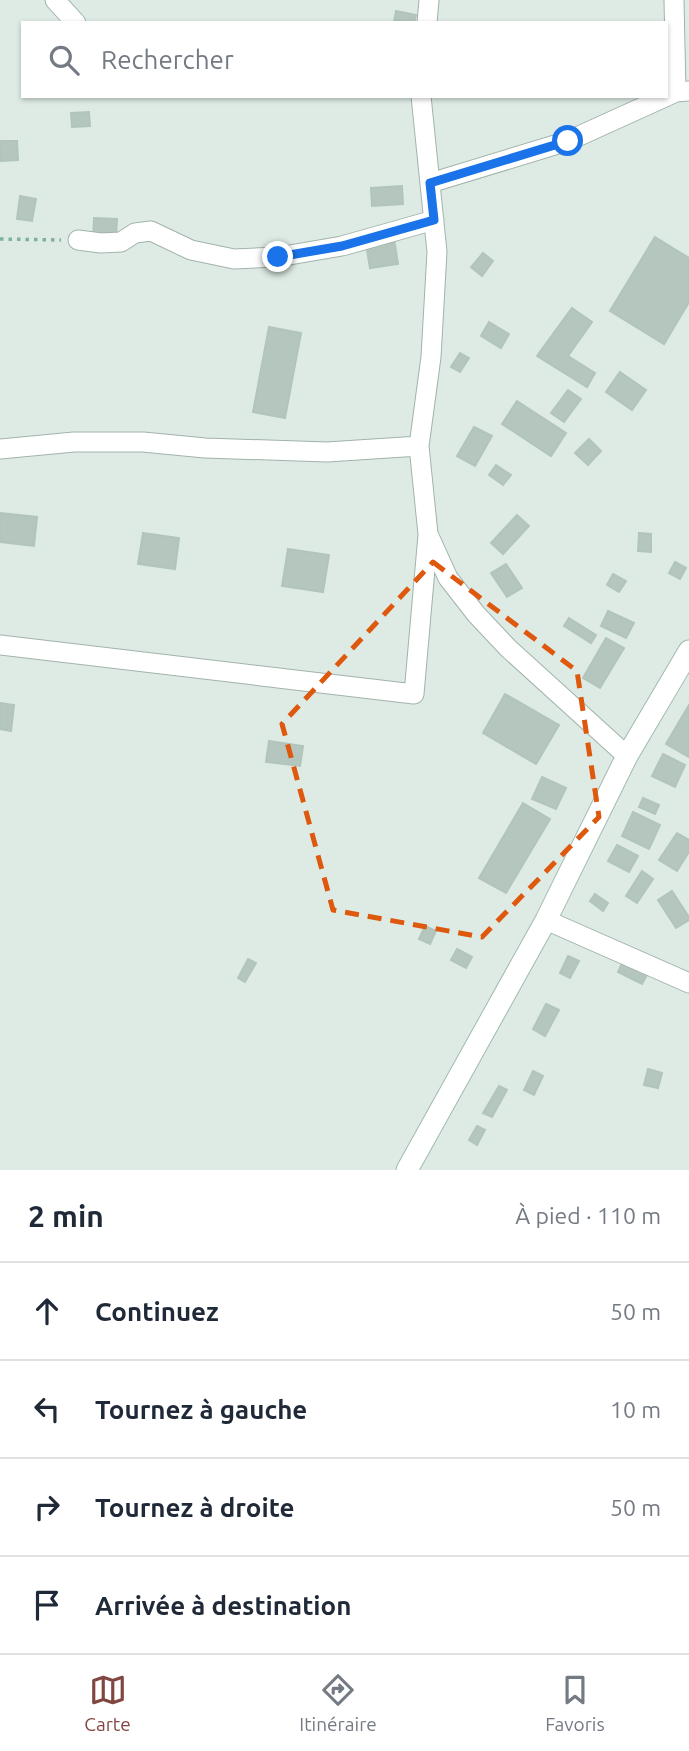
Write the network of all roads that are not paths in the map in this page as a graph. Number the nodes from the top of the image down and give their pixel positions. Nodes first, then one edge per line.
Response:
1 (55, 0) edge
2 (429, 0) edge
3 (674, 0) edge
4 (74, 21) edge
5 (427, 21) edge
6 (683, 92) edge
7 (421, 98) edge
8 (430, 183) junction
9 (434, 220) junction
10 (78, 240) road end
11 (418, 446) junction
12 (0, 449) edge
13 (428, 534) junction
14 (0, 645) edge
15 (689, 651) edge
16 (627, 756) junction
17 (546, 920) junction
18 (689, 983) edge
19 (407, 1170) edge

1 - 4 street
2 - 5 street
3 - 6 street
6 - 8 street
7 - 8 street
8 - 9 street
9 - 10 street
9 - 11 street
11 - 12 street
11 - 13 street
13 - 14 street
13 - 16 street
15 - 16 main road
16 - 17 main road
17 - 18 street
17 - 19 main road

